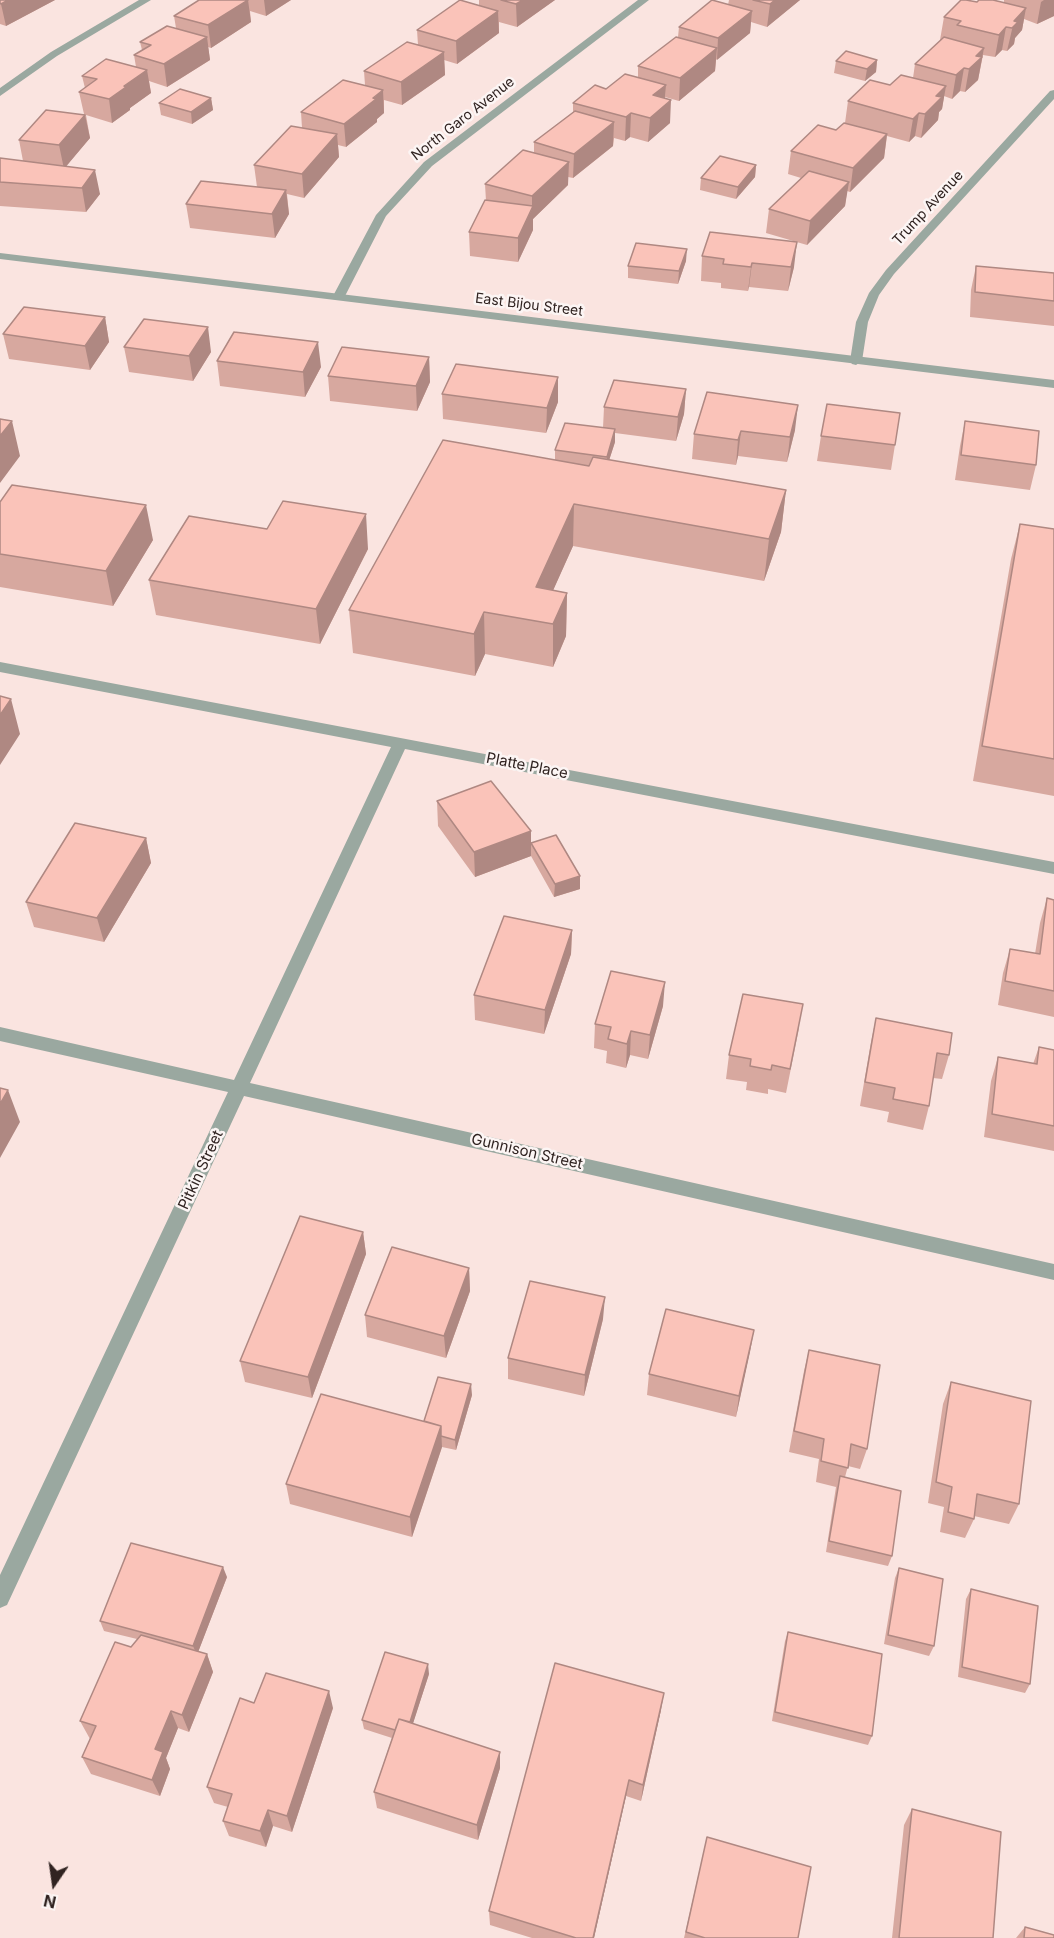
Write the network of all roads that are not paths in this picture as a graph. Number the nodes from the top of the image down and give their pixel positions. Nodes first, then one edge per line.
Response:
1 (146, 0) edge
2 (644, 0) edge
3 (0, 93) edge
4 (1054, 93) edge
5 (0, 256) edge
6 (339, 296) junction
7 (856, 361) junction
8 (1054, 384) edge
9 (0, 667) edge
10 (400, 742) junction
11 (1054, 868) edge
12 (0, 1034) edge
13 (240, 1087) junction
14 (1054, 1272) edge
15 (0, 1598) edge

1 - 3 street
2 - 6 street, North Garo Avenue
4 - 7 street, Trump Avenue
5 - 6 street, East Bijou Street
6 - 7 street, East Bijou Street
7 - 8 street, East Bijou Street
9 - 10 street, Platte Place
10 - 11 street, Platte Place
10 - 13 street, Pitkin Street
12 - 13 street, Gunnison Street
13 - 14 street, Gunnison Street
13 - 15 street, Pitkin Street

